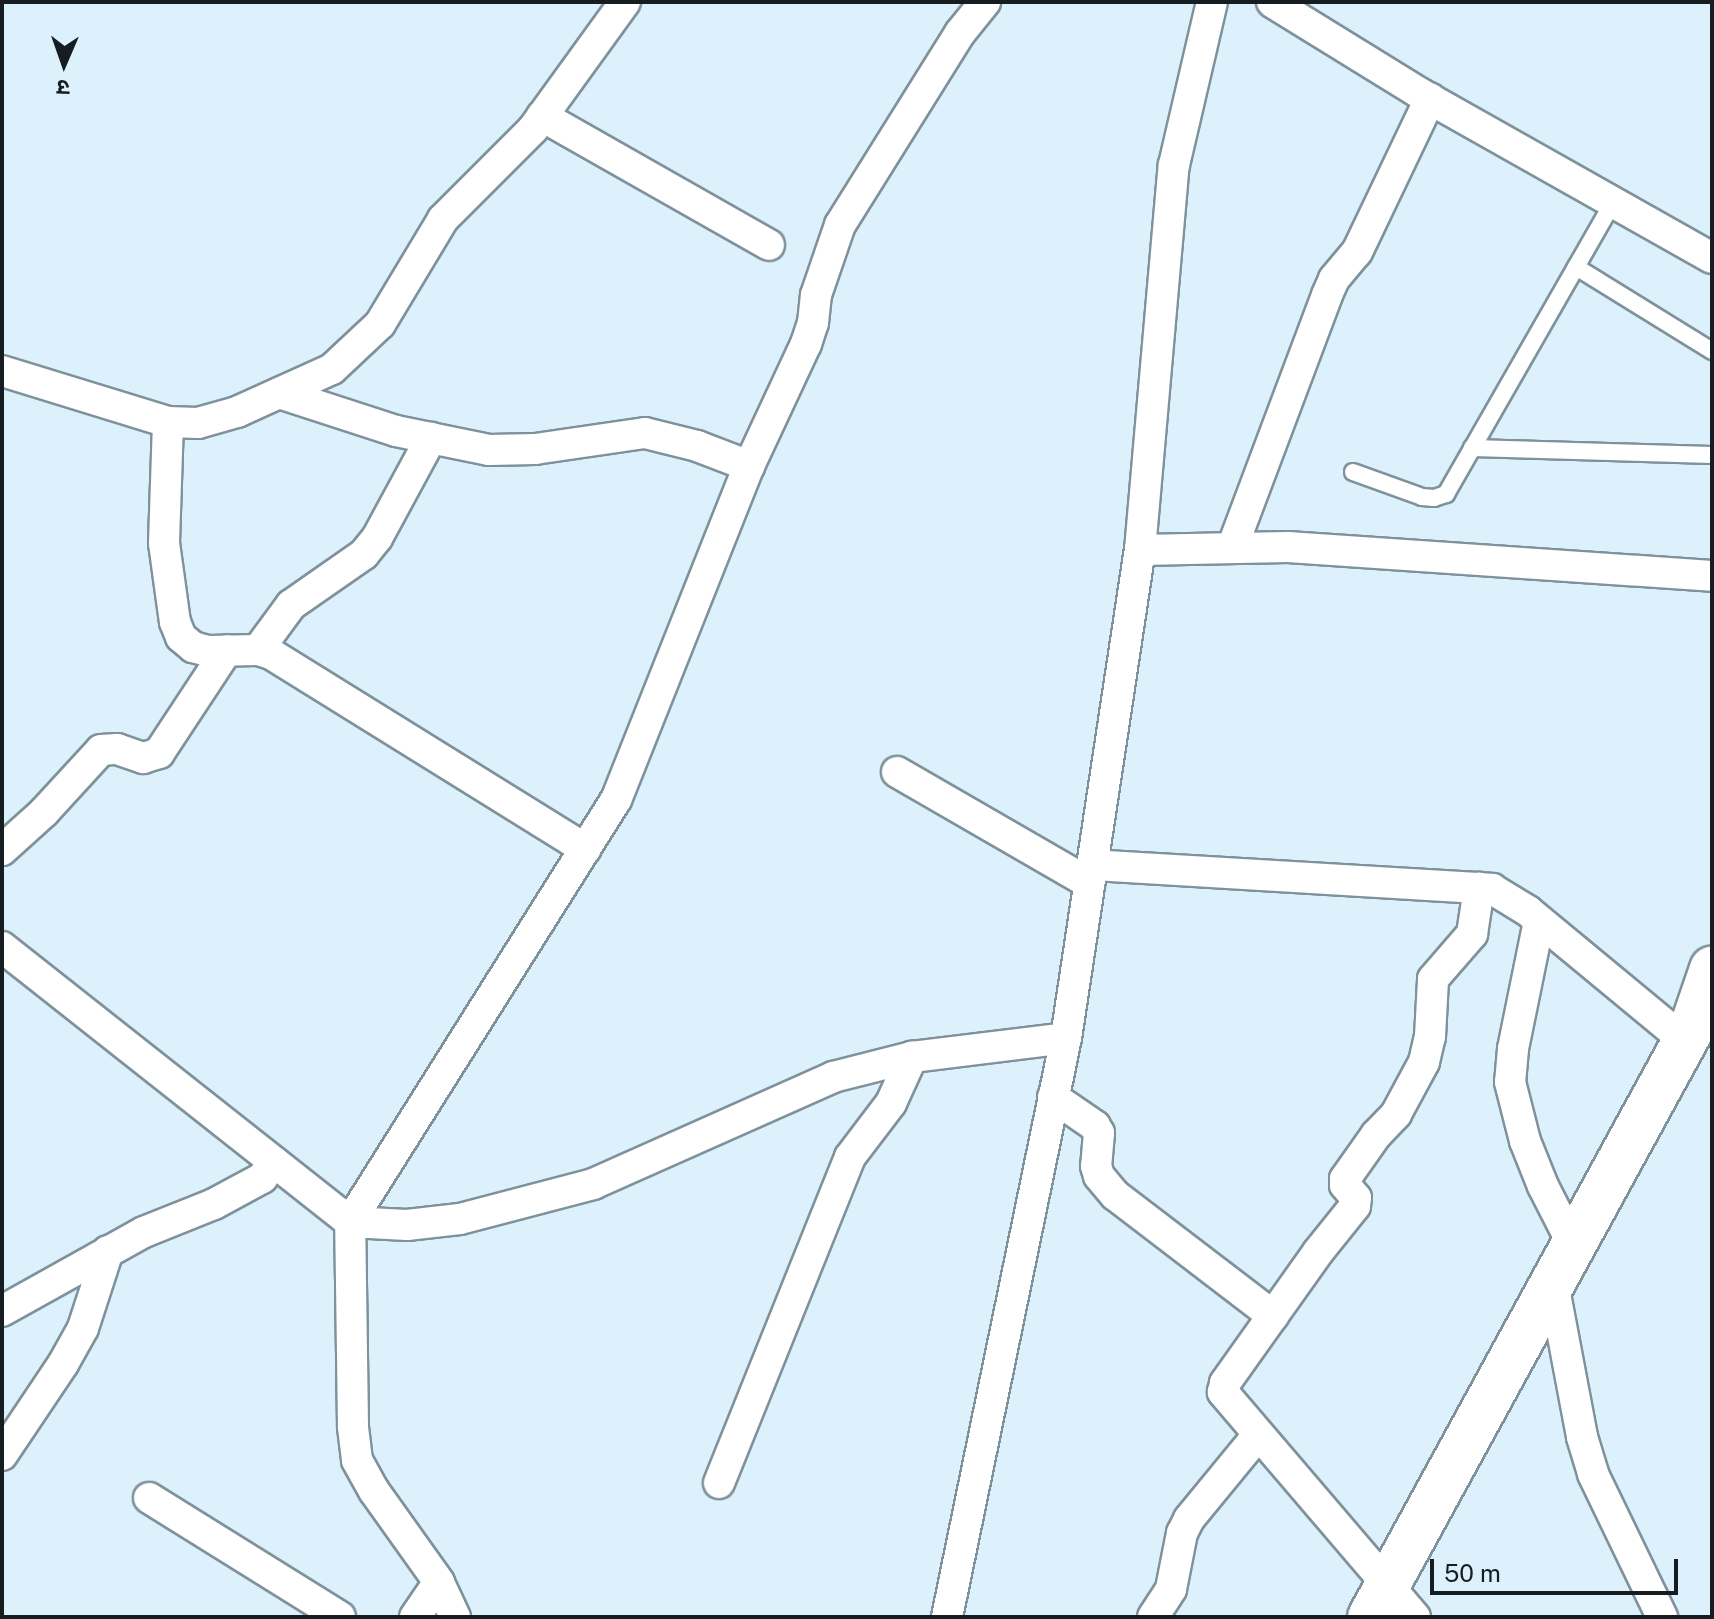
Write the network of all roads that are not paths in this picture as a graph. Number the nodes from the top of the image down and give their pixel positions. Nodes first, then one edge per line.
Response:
1 (625, 2) edge
2 (985, 2) edge
3 (1212, 2) edge
4 (1272, 2) edge
5 (1430, 99) junction
6 (542, 116) junction
7 (1613, 202) junction
8 (769, 245) dead end
9 (1712, 258) edge
10 (1576, 267) junction
11 (1712, 351) edge
12 (2, 371) edge
13 (279, 393) junction
14 (168, 422) junction
15 (431, 438) junction
16 (1472, 448) junction
17 (1712, 455) edge
18 (749, 466) junction
19 (1353, 472) dead end
20 (1232, 548) junction
21 (1140, 550) junction
22 (1712, 576) edge
23 (227, 650) junction
24 (258, 650) junction
25 (897, 772) dead end
26 (585, 849) junction
27 (2, 850) edge
28 (1091, 874) junction
29 (1479, 888) junction
30 (1539, 921) junction
31 (2, 947) edge
32 (1712, 969) edge
33 (1066, 1038) junction
34 (1685, 1041) junction
35 (912, 1057) junction
36 (1053, 1097) junction
37 (274, 1162) junction
38 (350, 1222) junction
39 (1573, 1245) junction
40 (108, 1251) junction
41 (1553, 1283) junction
42 (2, 1311) edge
43 (1273, 1316) junction
44 (1258, 1435) junction
45 (2, 1455) edge
46 (719, 1483) dead end
47 (149, 1498) dead end
48 (439, 1582) junction
49 (1391, 1607) edge
50 (340, 1617) edge
51 (415, 1617) edge
52 (455, 1617) edge
53 (947, 1617) edge
54 (1153, 1617) edge
55 (1662, 1617) edge

1 - 6 street
2 - 18 street
3 - 21 street
4 - 5 street
5 - 7 street
5 - 20 street
6 - 8 street
6 - 13 street
7 - 9 street
7 - 10 lane
10 - 11 lane
10 - 16 lane
12 - 14 street
13 - 14 street
13 - 15 street
14 - 23 street
15 - 18 street
15 - 24 street
16 - 17 lane
16 - 19 lane
18 - 26 street
20 - 21 street
20 - 22 street
21 - 28 street
23 - 24 street
23 - 27 street
24 - 26 street
25 - 28 street
26 - 38 street
28 - 29 street
28 - 33 street
29 - 30 street
29 - 43 street
30 - 34 street
30 - 39 street
31 - 37 street
32 - 34 main road
33 - 35 street
33 - 36 street
34 - 39 main road
35 - 38 street
35 - 46 street
36 - 43 street
36 - 53 street
37 - 38 street
37 - 40 street
38 - 48 street
39 - 41 main road
40 - 42 street
40 - 45 street
41 - 49 main road
41 - 55 street
43 - 44 street
44 - 49 street
44 - 54 street
47 - 50 street
48 - 51 street
48 - 52 street

